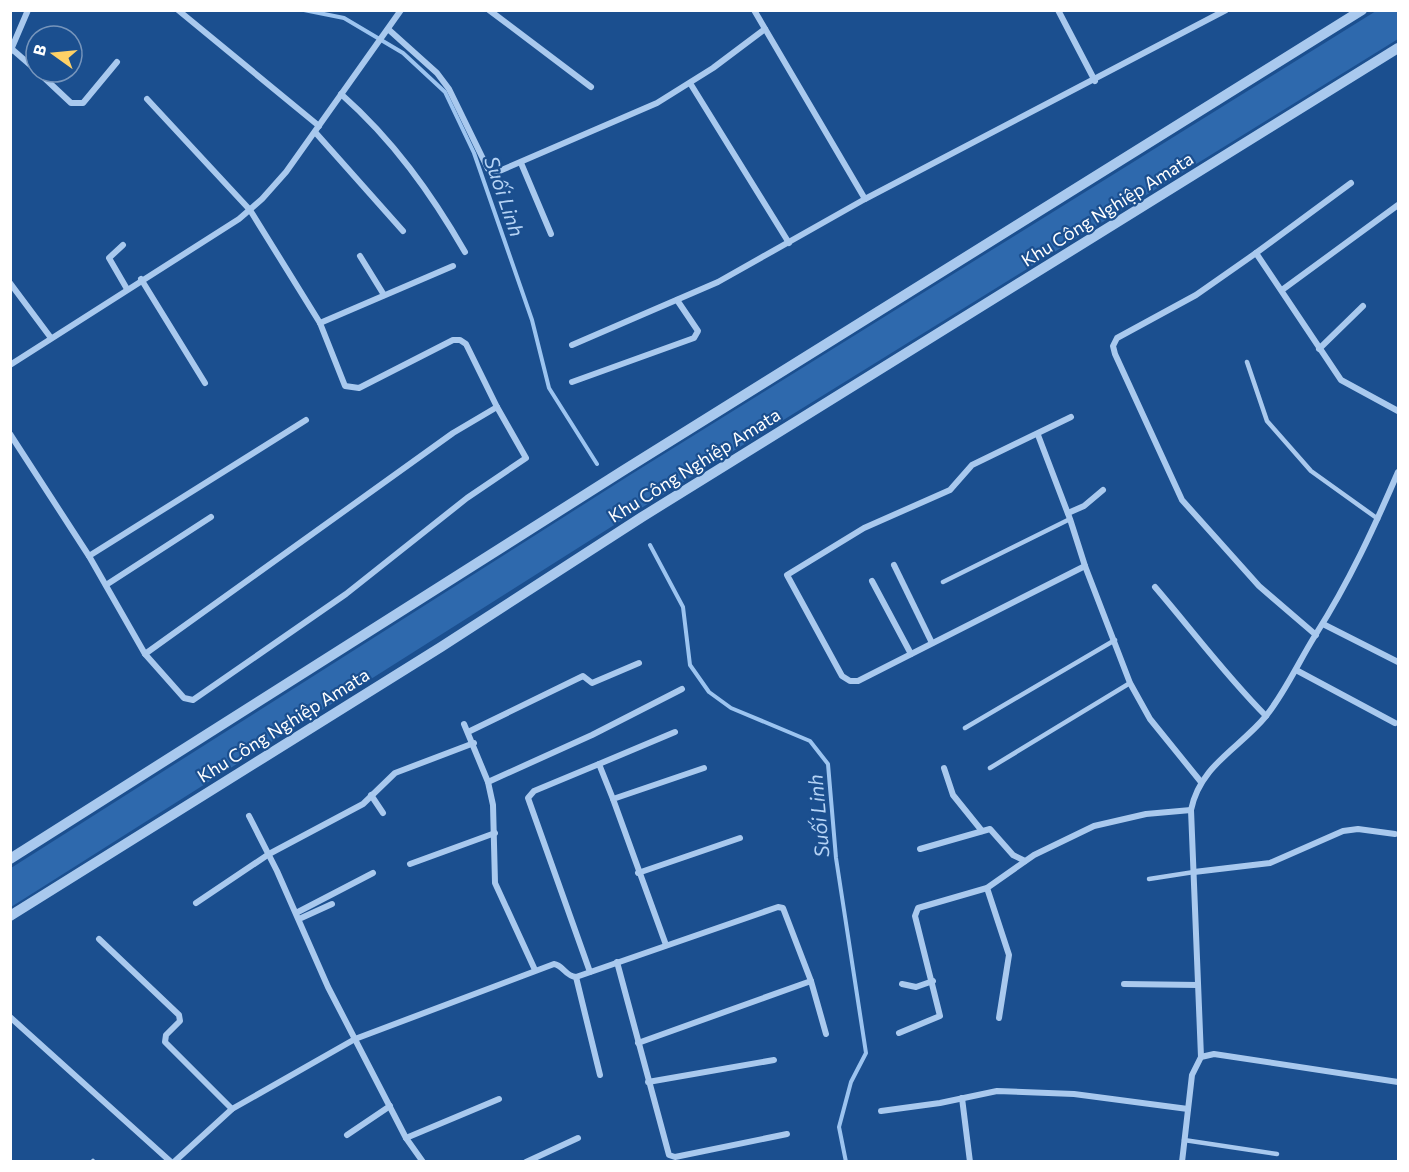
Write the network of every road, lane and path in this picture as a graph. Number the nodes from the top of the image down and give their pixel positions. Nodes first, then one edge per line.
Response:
1 (28, 10) edge
2 (177, 10) edge
3 (401, 10) edge
4 (489, 10) edge
5 (754, 10) edge
6 (1058, 10) edge
7 (1226, 10) edge
8 (1362, 10) edge
9 (388, 29) junction
10 (765, 29) junction
11 (1398, 48) edge
12 (12, 51) edge
13 (24, 61) edge
14 (117, 62) dead end
15 (1095, 81) junction
16 (690, 83) junction
17 (50, 84) edge
18 (591, 87) dead end
19 (341, 94) junction
20 (147, 99) dead end
21 (317, 129) junction
22 (520, 163) junction
23 (1351, 183) dead end
24 (865, 200) junction
25 (1398, 205) edge
26 (250, 210) junction
27 (403, 231) dead end
28 (551, 234) dead end
29 (789, 243) junction
30 (123, 245) dead end
31 (465, 252) dead end
32 (1256, 253) junction
33 (360, 256) dead end
34 (453, 266) dead end
35 (141, 279) junction
36 (10, 284) edge
37 (127, 289) junction
38 (1282, 290) junction
39 (384, 295) junction
40 (677, 300) junction
41 (1364, 306) dead end
42 (320, 323) junction
43 (51, 338) junction
44 (572, 345) dead end
45 (1319, 349) junction
46 (1247, 362) dead end
47 (10, 365) edge
48 (572, 382) dead end
49 (205, 383) dead end
50 (496, 407) junction
51 (1398, 411) edge
52 (1071, 417) dead end
53 (306, 420) dead end
54 (10, 434) edge
55 (1038, 435) junction
56 (1398, 472) edge
57 (1103, 490) dead end
58 (1069, 516) junction
59 (211, 517) dead end
60 (1378, 519) junction
61 (89, 556) junction
62 (894, 565) dead end
63 (1085, 566) junction
64 (872, 581) dead end
65 (944, 582) dead end
66 (106, 585) junction
67 (1155, 587) dead end
68 (1323, 624) junction
69 (1316, 635) junction
70 (1116, 640) junction
71 (932, 643) junction
72 (145, 654) junction
73 (911, 654) junction
74 (1398, 662) edge
75 (639, 663) dead end
76 (1296, 670) junction
77 (1130, 682) junction
78 (682, 689) dead end
79 (1266, 716) junction
80 (1395, 723) dead end
81 (464, 724) dead end
82 (965, 728) dead end
83 (468, 732) junction
84 (675, 732) dead end
85 (474, 743) junction
86 (599, 764) junction
87 (704, 768) dead end
88 (944, 768) dead end
89 (990, 768) dead end
90 (488, 782) junction
91 (1202, 782) junction
92 (372, 795) junction
93 (613, 799) junction
94 (1191, 810) junction
95 (383, 813) dead end
96 (249, 816) dead end
97 (982, 831) junction
98 (495, 833) junction
99 (1395, 834) dead end
100 (740, 838) dead end
101 (920, 849) dead end
102 (269, 855) junction
103 (10, 859) edge
104 (1025, 861) junction
105 (410, 864) dead end
106 (1194, 872) junction
107 (374, 873) dead end
108 (638, 873) junction
109 (1149, 879) dead end
110 (987, 888) junction
111 (196, 903) dead end
112 (332, 904) dead end
113 (10, 916) edge
114 (298, 916) junction
115 (99, 939) dead end
116 (666, 945) junction
117 (617, 962) junction
118 (535, 970) junction
119 (590, 972) junction
120 (576, 977) junction
121 (811, 981) junction
122 (933, 981) junction
123 (902, 984) dead end
124 (1124, 984) dead end
125 (1198, 985) junction
126 (10, 1017) edge
127 (999, 1018) dead end
128 (899, 1033) dead end
129 (826, 1034) dead end
130 (355, 1039) junction
131 (638, 1042) junction
132 (1201, 1057) junction
133 (774, 1060) dead end
134 (600, 1075) dead end
135 (648, 1082) junction
136 (1398, 1082) edge
137 (962, 1098) junction
138 (499, 1099) dead end
139 (390, 1106) junction
140 (232, 1109) junction
141 (1188, 1109) junction
142 (881, 1110) dead end
143 (787, 1134) dead end
144 (347, 1135) dead end
145 (406, 1138) junction
146 (579, 1138) dead end
147 (1184, 1140) junction
148 (1277, 1154) dead end
149 (172, 1161) edge
150 (423, 1161) edge
151 (526, 1161) edge
152 (970, 1161) edge
153 (1182, 1161) edge

1 - 12 street
2 - 21 street
3 - 9 street
4 - 18 street
5 - 10 street
6 - 15 street
7 - 15 street
8 - 103 street, Khu Công Nghiệp Amata
9 - 19 street
9 - 22 street
10 - 16 street
10 - 24 street
11 - 113 street, Khu Công Nghiệp Amata
12 - 13 street
14 - 17 street
15 - 24 street
16 - 22 street
16 - 29 street
19 - 21 street
19 - 31 street
20 - 26 street
21 - 26 street
21 - 27 street
22 - 28 street
23 - 32 street
24 - 29 street
25 - 38 street
26 - 35 street
26 - 42 street
29 - 40 street
30 - 37 street
32 - 38 street
32 - 69 street
33 - 39 street
34 - 39 street
35 - 37 street
35 - 49 street
36 - 43 street
37 - 43 street
38 - 45 street
39 - 42 street
40 - 44 street
40 - 48 street
41 - 45 street
42 - 50 street
43 - 47 street
45 - 51 street
46 - 60 lane
50 - 72 street
50 - 72 street
52 - 55 street
53 - 61 street
54 - 61 street
55 - 58 street
55 - 73 street
56 - 60 street
57 - 58 street
58 - 63 street
58 - 65 lane
59 - 66 street
60 - 68 street
61 - 66 street
62 - 71 street
63 - 70 street
63 - 71 street
64 - 73 street
66 - 72 street
67 - 79 street
68 - 69 street
68 - 74 street
69 - 76 street
70 - 77 street
70 - 82 lane
71 - 73 street
75 - 83 street
76 - 79 street
76 - 80 street
77 - 89 lane
77 - 91 street
78 - 90 street
79 - 91 street
81 - 83 street
83 - 85 street
84 - 86 street
85 - 90 street
85 - 92 street
86 - 93 street
86 - 119 street
87 - 93 street
88 - 97 street
90 - 98 street
91 - 94 street
92 - 95 street
92 - 102 street
93 - 108 street
94 - 104 street
94 - 106 street
96 - 102 street
97 - 101 street
97 - 104 street
98 - 105 street
98 - 118 street
99 - 106 street
100 - 108 street
102 - 111 street
102 - 114 street
104 - 110 street
106 - 109 lane
106 - 125 street
107 - 114 street
108 - 116 street
110 - 122 street
110 - 127 street
112 - 114 street
114 - 130 street
115 - 140 street
116 - 117 street
116 - 121 street
117 - 119 street
117 - 131 street
118 - 120 street
118 - 130 street
119 - 120 street
120 - 134 street
121 - 129 street
121 - 131 street
122 - 123 street
122 - 128 street
124 - 125 street
125 - 132 street
126 - 149 street
130 - 139 street
130 - 140 street
131 - 135 street
132 - 136 street
132 - 141 street
133 - 135 street
135 - 143 street
137 - 141 street
137 - 142 street
137 - 152 street
138 - 145 street
139 - 144 street
139 - 145 street
140 - 149 street
141 - 147 street
145 - 150 street
146 - 151 street
147 - 148 lane
147 - 153 street

